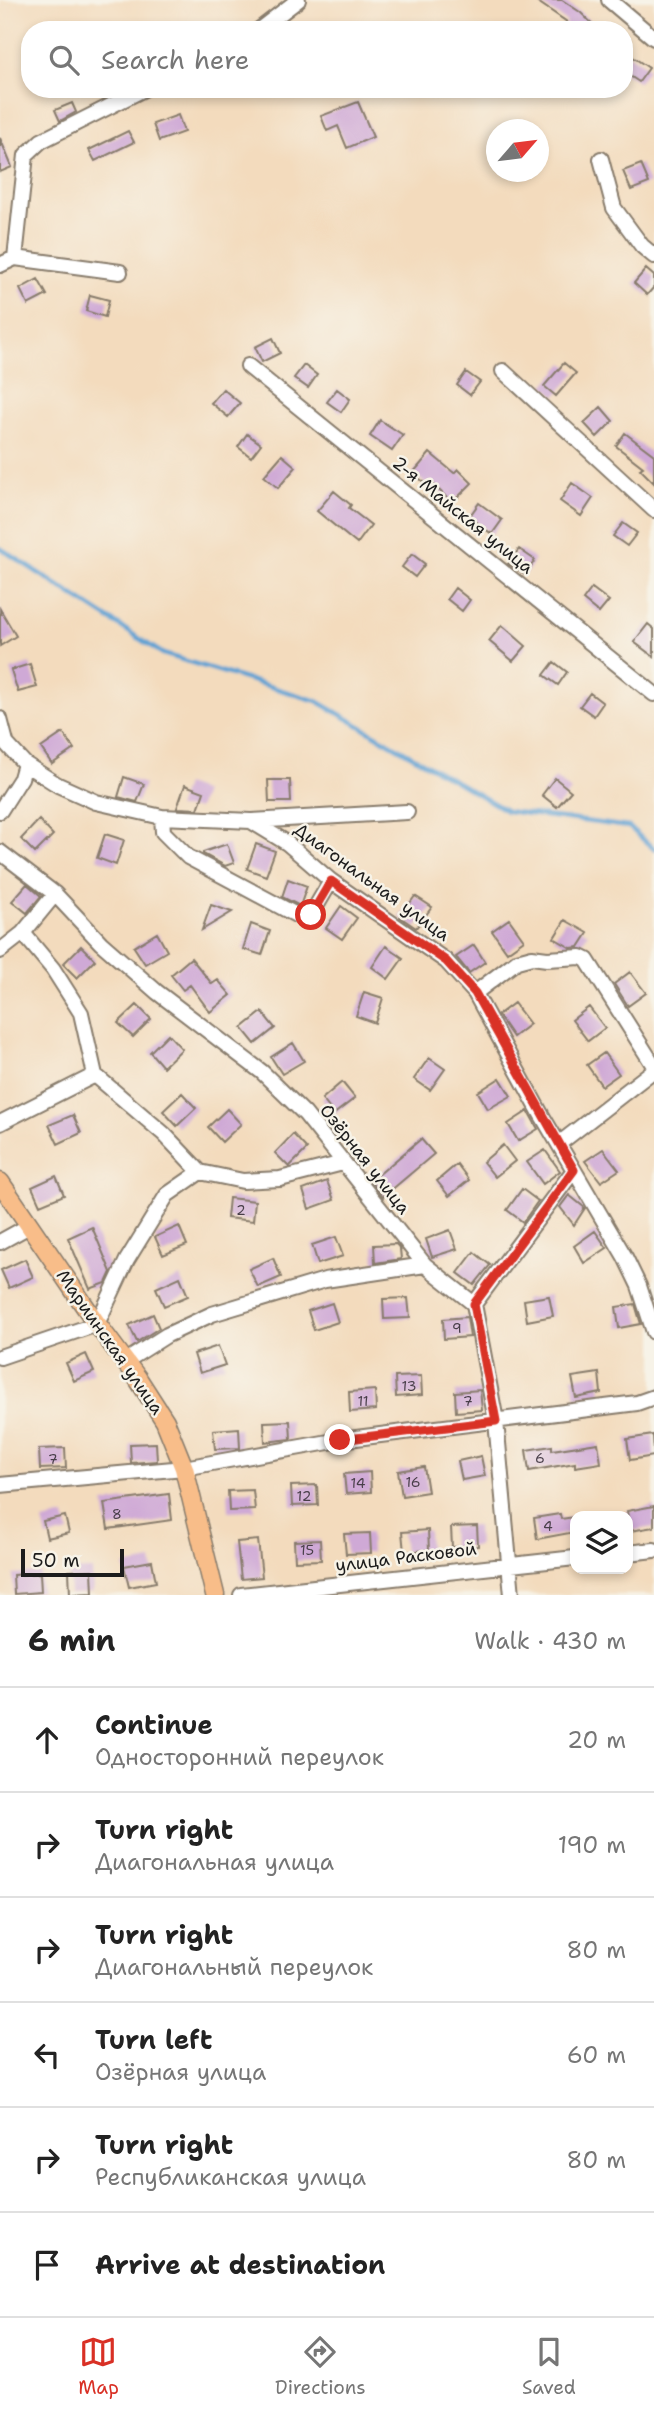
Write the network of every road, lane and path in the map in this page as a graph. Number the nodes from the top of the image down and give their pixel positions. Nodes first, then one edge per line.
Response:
1 (298, 0) edge
2 (609, 0) edge
3 (271, 21) edge
4 (654, 37) edge
5 (127, 98) edge
6 (601, 159) dead end
7 (654, 256) edge
8 (15, 258) junction
9 (0, 265) edge
10 (120, 272) dead end
11 (247, 366) dead end
12 (503, 371) dead end
13 (654, 510) edge
14 (654, 694) edge
15 (0, 719) edge
16 (3, 739) edge
17 (25, 764) junction
18 (0, 811) edge
19 (407, 812) dead end
20 (162, 817) junction
21 (251, 821) junction
22 (0, 852) edge
23 (331, 881) junction
24 (55, 894) junction
25 (23, 933) junction
26 (0, 951) edge
27 (475, 993) junction
28 (654, 1068) edge
29 (95, 1074) junction
30 (0, 1123) edge
31 (560, 1143) junction
32 (343, 1163) junction
33 (574, 1170) junction
34 (200, 1172) junction
35 (0, 1182) edge
36 (29, 1226) junction
37 (0, 1242) edge
38 (425, 1265) junction
39 (474, 1304) junction
40 (97, 1324) junction
41 (654, 1332) edge
42 (0, 1357) edge
43 (126, 1361) junction
44 (654, 1398) edge
45 (496, 1421) junction
46 (184, 1468) junction
47 (0, 1485) edge
48 (654, 1550) edge
49 (633, 1552) edge
50 (570, 1558) edge
51 (508, 1564) junction
52 (215, 1595) edge
53 (241, 1595) edge
54 (512, 1595) edge

1 - 3 street
2 - 4 street
5 - 8 street
6 - 7 street
8 - 9 street
8 - 10 street
11 - 14 street, 2-я Майская улица
12 - 13 street
15 - 16 street
16 - 17 street, Диагональная улица
17 - 18 street
17 - 20 street, Диагональная улица
19 - 21 street
20 - 21 street, Диагональная улица
20 - 23 street
21 - 23 street, Диагональная улица
22 - 24 street, Озёрная улица
23 - 27 street, Диагональная улица
24 - 25 street
24 - 32 street, Озёрная улица
25 - 26 street
25 - 29 street
27 - 28 street
27 - 31 street, Диагональная улица
28 - 31 street
29 - 30 street
29 - 34 street
31 - 33 street, Диагональная улица
32 - 34 street
32 - 38 street, Озёрная улица
33 - 39 street
33 - 41 street, Диагональная улица
34 - 40 street
35 - 36 main road, Мариинская улица
36 - 37 street
36 - 40 main road, Мариинская улица
38 - 39 street, Озёрная улица
38 - 43 street
39 - 45 street
40 - 42 street
40 - 43 main road, Мариинская улица
43 - 46 main road, Мариинская улица
44 - 45 street
45 - 46 street
45 - 51 street
46 - 47 street
46 - 52 main road, Мариинская улица
48 - 49 street
50 - 51 street, улица Расковой
51 - 53 street, улица Расковой
51 - 54 street

